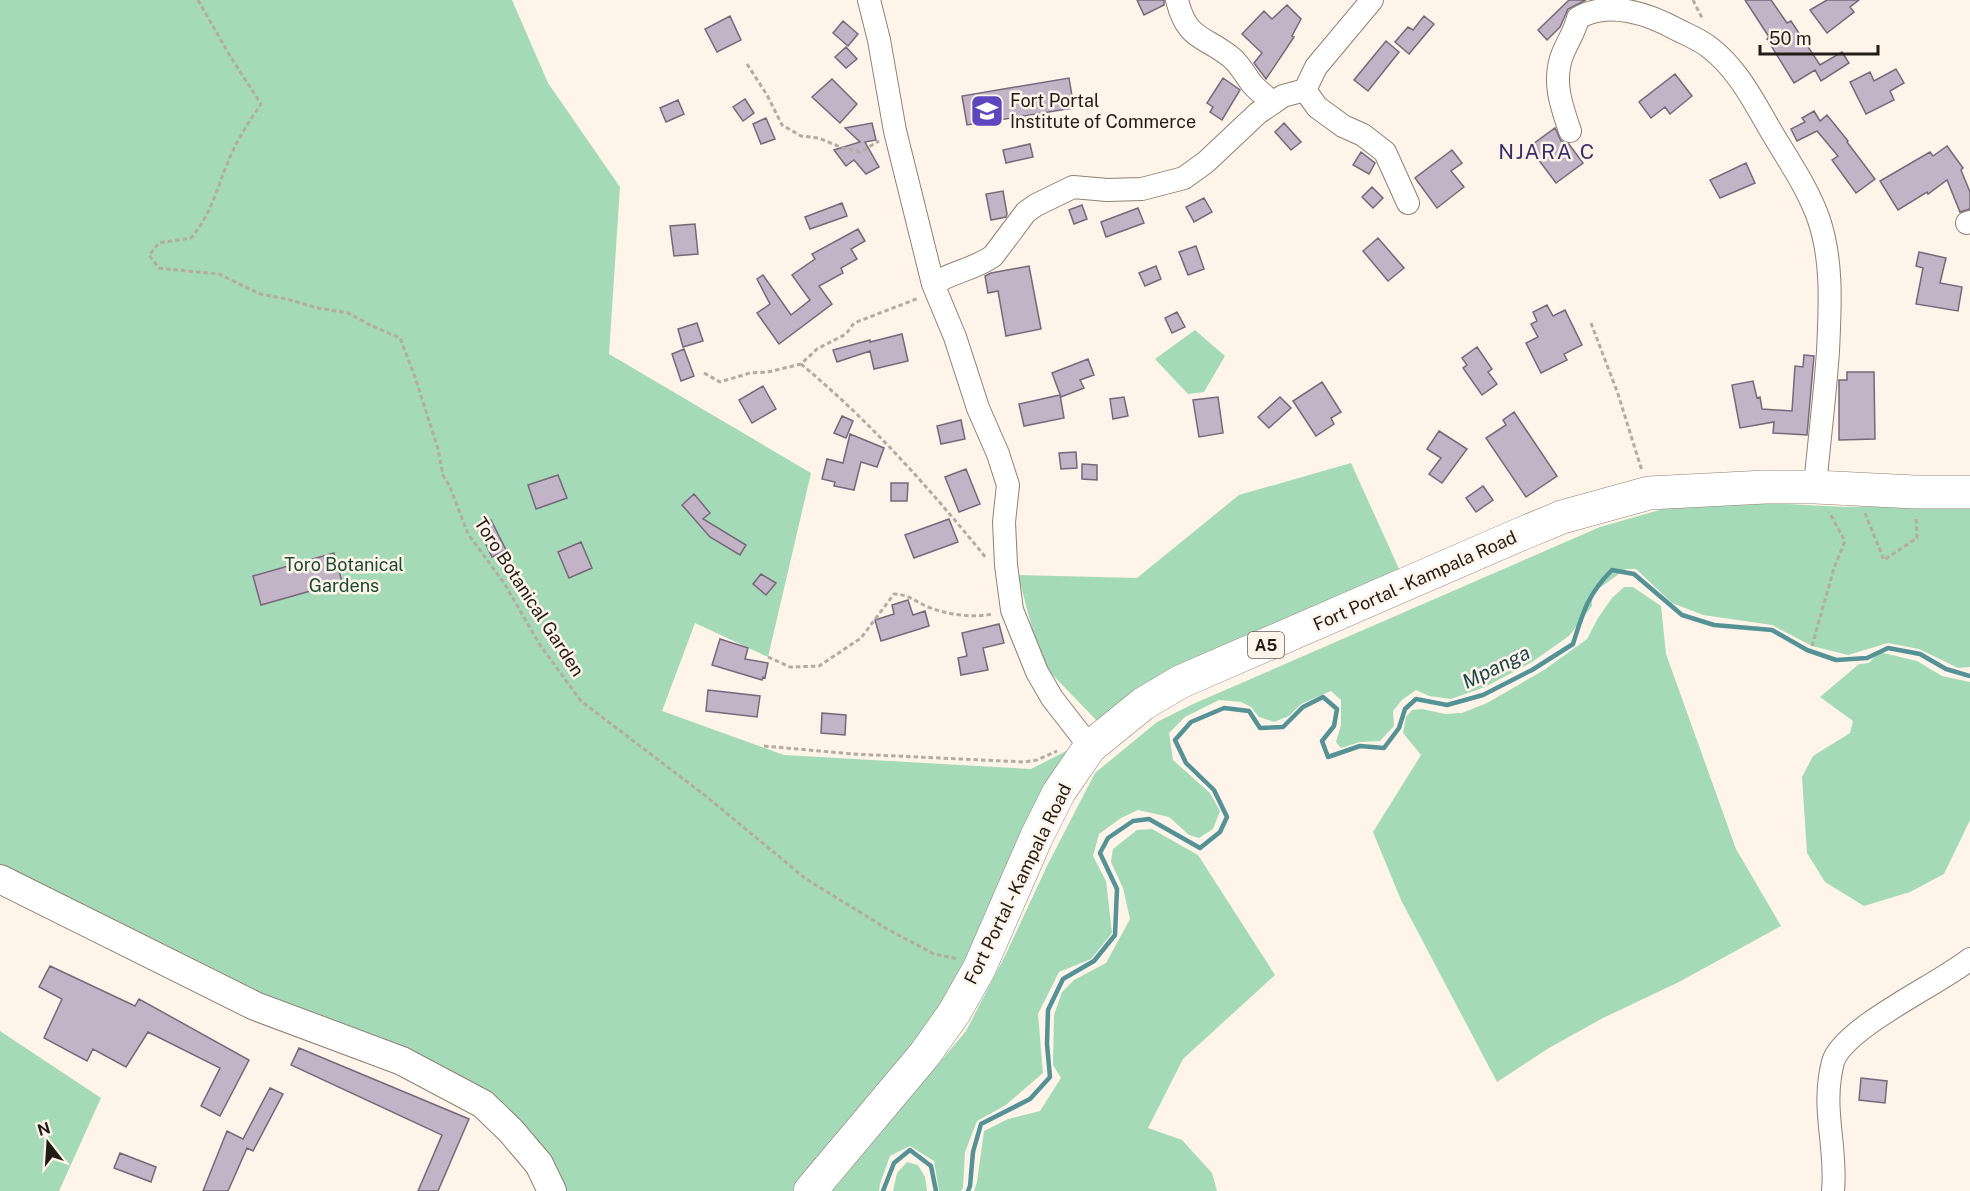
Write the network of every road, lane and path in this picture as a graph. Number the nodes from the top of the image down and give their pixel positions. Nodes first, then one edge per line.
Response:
1 (198, 0) edge
2 (869, 0) edge
3 (1177, 0) edge
4 (1372, 0) edge
5 (747, 64) dead end
6 (1305, 90) junction
7 (1273, 102) junction
8 (895, 130) junction
9 (1570, 131) dead end
10 (1408, 203) dead end
11 (933, 284) junction
12 (1591, 323) dead end
13 (801, 364) junction
14 (705, 373) dead end
15 (1815, 487) junction
16 (1855, 489) junction
17 (1916, 492) junction
18 (1970, 492) edge
19 (1648, 493) junction
20 (1006, 565) junction
21 (1012, 610) junction
22 (1812, 646) dead end
23 (768, 657) dead end
24 (1084, 739) junction
25 (764, 746) dead end
26 (0, 879) edge
27 (1970, 958) edge
28 (979, 969) junction
29 (552, 1191) edge
30 (810, 1191) edge
31 (1833, 1191) edge

1 - 28 path, Toro Botanical Garden
2 - 8 street
3 - 7 street
4 - 6 street
5 - 8 path
6 - 7 street
6 - 10 street
7 - 11 street
8 - 11 street
9 - 15 street
11 - 13 path
11 - 20 street
12 - 19 path
13 - 14 path
13 - 20 path
15 - 16 highway, Fort Portal - Kampala Road / A5
15 - 19 highway, Fort Portal - Kampala Road / A5
15 - 22 path
16 - 17 highway, Fort Portal - Kampala Road / A5
16 - 17 path
17 - 18 highway, Fort Portal - Kampala Road / A5
19 - 24 highway, Fort Portal - Kampala Road / A5
20 - 21 street
21 - 23 path
21 - 24 street
24 - 25 path
24 - 28 highway, Fort Portal - Kampala Road / A5
26 - 29 main road
27 - 31 street
28 - 30 highway, Fort Portal - Kampala Road / A5

